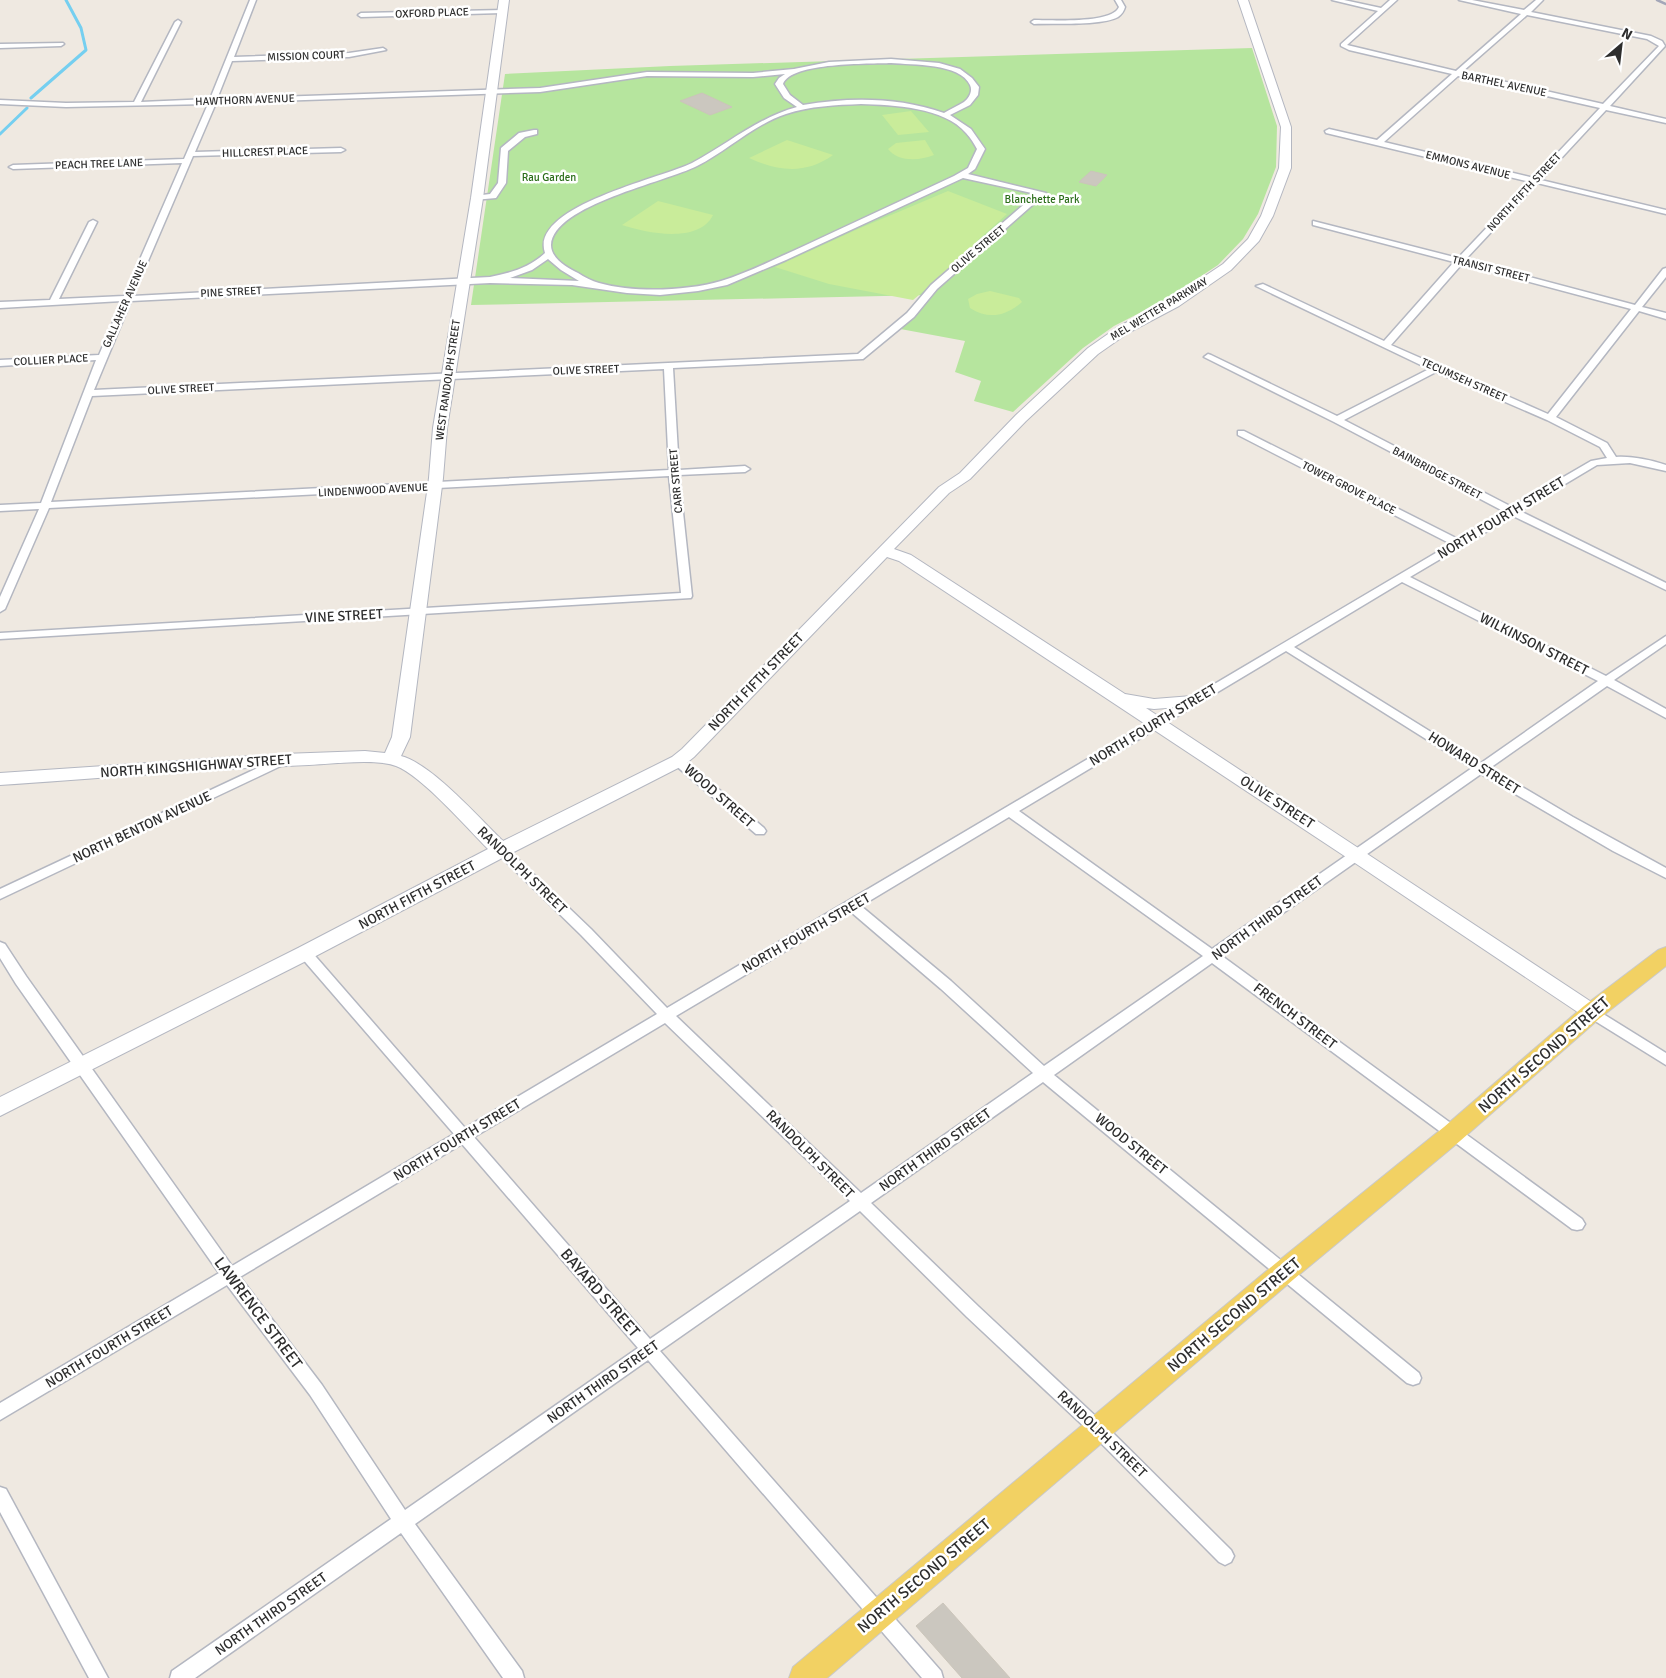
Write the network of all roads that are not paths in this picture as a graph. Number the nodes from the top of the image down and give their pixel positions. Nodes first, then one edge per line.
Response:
1 (252, 0) edge
2 (1118, 0) edge
3 (1235, 0) edge
4 (1243, 0) edge
5 (1335, 0) edge
6 (1394, 0) edge
7 (1462, 0) edge
8 (1540, 0) edge
9 (503, 5) edge
10 (1383, 10) junction
11 (1526, 12) junction
12 (361, 15) dead end
13 (178, 22) dead end
14 (1034, 22) dead end
15 (61, 44) dead end
16 (0, 46) edge
17 (383, 50) dead end
18 (229, 59) junction
19 (794, 71) junction
20 (1456, 74) junction
21 (490, 91) junction
22 (213, 101) junction
23 (0, 102) edge
24 (136, 104) junction
25 (1604, 106) junction
26 (802, 108) junction
27 (945, 115) junction
28 (1666, 121) edge
29 (1329, 131) dead end
30 (534, 132) dead end
31 (1378, 143) junction
32 (341, 150) dead end
33 (187, 158) junction
34 (13, 166) dead end
35 (961, 175) junction
36 (1534, 180) junction
37 (477, 198) junction
38 (1666, 212) edge
39 (93, 222) dead end
40 (1316, 223) dead end
41 (548, 254) junction
42 (1460, 261) junction
43 (1666, 271) edge
44 (490, 280) junction
45 (463, 281) junction
46 (593, 284) junction
47 (1260, 286) dead end
48 (129, 298) junction
49 (53, 303) junction
50 (0, 305) edge
51 (1637, 308) junction
52 (1666, 316) edge
53 (1386, 345) junction
54 (1082, 355) junction
55 (102, 357) junction
56 (1208, 357) dead end
57 (0, 363) edge
58 (668, 366) junction
59 (1436, 369) junction
60 (449, 375) junction
61 (88, 394) junction
62 (1550, 418) junction
63 (1337, 420) junction
64 (1241, 433) dead end
65 (1612, 458) junction
66 (1666, 468) edge
67 (745, 469) dead end
68 (674, 473) junction
69 (435, 486) junction
70 (45, 506) junction
71 (0, 508) edge
72 (1510, 511) junction
73 (1457, 543) junction
74 (884, 551) junction
75 (1401, 577) junction
76 (1666, 587) edge
77 (688, 596) joint
78 (0, 609) edge
79 (417, 612) junction
80 (0, 636) edge
81 (1666, 639) edge
82 (1285, 646) junction
83 (1607, 682) junction
84 (1109, 693) junction
85 (1192, 701) junction
86 (1666, 714) edge
87 (1156, 722) junction
88 (391, 758) junction
89 (283, 760) junction
90 (678, 761) junction
91 (1480, 768) junction
92 (0, 780) edge
93 (1011, 812) junction
94 (760, 831) dead end
95 (501, 850) junction
96 (1356, 854) junction
97 (1666, 874) edge
98 (0, 894) edge
99 (852, 906) junction
100 (0, 947) edge
101 (305, 953) junction
102 (1214, 956) junction
103 (1666, 956) edge
104 (1592, 1012) junction
105 (666, 1015) junction
106 (1666, 1060) edge
107 (81, 1065) junction
108 (1044, 1074) junction
109 (0, 1107) edge
110 (1452, 1134) junction
111 (464, 1136) junction
112 (860, 1202) junction
113 (1577, 1224) dead end
114 (1285, 1271) junction
115 (229, 1275) junction
116 (649, 1349) junction
117 (1413, 1378) dead end
118 (0, 1412) edge
119 (1098, 1429) junction
120 (0, 1495) edge
121 (403, 1522) junction
122 (1225, 1556) dead end
123 (878, 1614) junction
124 (99, 1678) edge
125 (179, 1678) edge
126 (515, 1678) edge
127 (804, 1678) edge
128 (934, 1678) edge

1 - 18 street, GALLAHER AVENUE
2 - 14 street
3 - 54 main road, MEL WETTER PARKWAY
4 - 54 main road, MEL WETTER PARKWAY
5 - 10 street
6 - 10 street
7 - 11 street
8 - 11 street
9 - 12 street, OXFORD PLACE
9 - 21 main road, WEST RANDOLPH STREET
10 - 20 street, BARTHEL AVENUE
11 - 20 street
11 - 25 street, NORTH FIFTH STREET
13 - 24 street
15 - 16 street
17 - 18 street, MISSION COURT
18 - 22 street, GALLAHER AVENUE
19 - 21 street, HAWTHORN AVENUE
19 - 26 street
19 - 27 street, HAWTHORN AVENUE
20 - 25 street, BARTHEL AVENUE
20 - 31 street
21 - 22 street, HAWTHORN AVENUE
21 - 37 main road, WEST RANDOLPH STREET
22 - 24 street, HAWTHORN AVENUE
22 - 33 street, GALLAHER AVENUE
23 - 24 street, HAWTHORN AVENUE
25 - 28 street, BARTHEL AVENUE
25 - 36 street, NORTH FIFTH STREET
26 - 27 street
26 - 41 street
27 - 35 street
29 - 31 street, EMMONS AVENUE
30 - 37 street
31 - 36 street, EMMONS AVENUE
32 - 33 street, HILLCREST PLACE
33 - 34 street, PEACH TREE LANE
33 - 48 street, GALLAHER AVENUE
35 - 46 street
35 - 58 street, OLIVE STREET
36 - 38 street, EMMONS AVENUE
36 - 42 street, NORTH FIFTH STREET
37 - 45 main road, WEST RANDOLPH STREET
39 - 49 street
40 - 42 street, TRANSIT STREET
41 - 44 street
41 - 46 street
42 - 51 street, TRANSIT STREET
42 - 53 street, NORTH FIFTH STREET
43 - 51 street
44 - 45 street, PINE STREET
44 - 46 street
45 - 48 street, PINE STREET
45 - 60 main road, WEST RANDOLPH STREET
47 - 53 street, TECUMSEH STREET
48 - 49 street, PINE STREET
48 - 55 street, GALLAHER AVENUE
49 - 50 street, PINE STREET
51 - 52 street, TRANSIT STREET
51 - 62 street
53 - 59 street, TECUMSEH STREET
54 - 74 main road, MEL WETTER PARKWAY
55 - 57 street, COLLIER PLACE
55 - 61 street, GALLAHER AVENUE
56 - 63 street, BAINBRIDGE STREET
58 - 60 street, OLIVE STREET
58 - 68 street, CARR STREET
59 - 62 street, TECUMSEH STREET
59 - 63 street
60 - 61 street, OLIVE STREET
60 - 69 main road, WEST RANDOLPH STREET
61 - 70 street, GALLAHER AVENUE
62 - 65 street, TECUMSEH STREET
63 - 72 street, BAINBRIDGE STREET
64 - 73 street, TOWER GROVE PLACE
65 - 66 street
65 - 72 street, NORTH FOURTH STREET
67 - 68 street, LINDENWOOD AVENUE
68 - 69 street, LINDENWOOD AVENUE
68 - 77 street, CARR STREET
69 - 70 street, LINDENWOOD AVENUE
69 - 79 main road, WEST RANDOLPH STREET
70 - 71 street, LINDENWOOD AVENUE
70 - 78 street, GALLAHER AVENUE
72 - 73 street, NORTH FOURTH STREET
72 - 76 street, BAINBRIDGE STREET
73 - 75 street, NORTH FOURTH STREET
74 - 84 main road, OLIVE STREET
74 - 90 main road, NORTH FIFTH STREET
75 - 82 street, NORTH FOURTH STREET
75 - 83 street, WILKINSON STREET
77 - 79 street, VINE STREET
79 - 80 street, VINE STREET
79 - 88 main road, WEST RANDOLPH STREET
81 - 83 street, NORTH THIRD STREET
82 - 85 street, NORTH FOURTH STREET
82 - 91 street, HOWARD STREET
83 - 86 street, WILKINSON STREET
83 - 91 street, NORTH THIRD STREET
84 - 85 main road
84 - 87 main road, OLIVE STREET
85 - 87 street, NORTH FOURTH STREET
87 - 93 street, NORTH FOURTH STREET
87 - 96 main road, OLIVE STREET
88 - 89 main road, NORTH KINGSHIGHWAY STREET
88 - 95 main road, RANDOLPH STREET
89 - 92 main road, NORTH KINGSHIGHWAY STREET
89 - 98 street, NORTH BENTON AVENUE
90 - 94 street, WOOD STREET
90 - 95 main road, NORTH FIFTH STREET
91 - 96 street, NORTH THIRD STREET
91 - 97 street, HOWARD STREET
93 - 99 street, NORTH FOURTH STREET
93 - 102 street, FRENCH STREET
95 - 101 main road, NORTH FIFTH STREET
95 - 105 street, RANDOLPH STREET
96 - 102 street, NORTH THIRD STREET
96 - 104 main road, OLIVE STREET
99 - 105 street, NORTH FOURTH STREET
99 - 108 street, WOOD STREET
100 - 107 street, LAWRENCE STREET
101 - 107 main road, NORTH FIFTH STREET
101 - 111 street, BAYARD STREET
102 - 108 street, NORTH THIRD STREET
102 - 110 street, FRENCH STREET
103 - 104 main road, NORTH SECOND STREET
104 - 106 street, OLIVE STREET
104 - 110 main road, NORTH SECOND STREET
105 - 111 street, NORTH FOURTH STREET
105 - 112 street, RANDOLPH STREET
107 - 109 main road, NORTH FIFTH STREET
107 - 115 street, LAWRENCE STREET
108 - 112 street, NORTH THIRD STREET
108 - 114 street, WOOD STREET
110 - 113 street, FRENCH STREET
110 - 114 main road, NORTH SECOND STREET
111 - 115 street, NORTH FOURTH STREET
111 - 116 street, BAYARD STREET
112 - 116 street, NORTH THIRD STREET
112 - 119 street, RANDOLPH STREET
114 - 117 street, WOOD STREET
114 - 119 main road, NORTH SECOND STREET
115 - 118 street, NORTH FOURTH STREET
115 - 121 street, LAWRENCE STREET
116 - 121 street, NORTH THIRD STREET
116 - 123 street, BAYARD STREET
119 - 122 street, RANDOLPH STREET
119 - 123 main road, NORTH SECOND STREET
120 - 124 street
121 - 125 street, NORTH THIRD STREET
121 - 126 street, LAWRENCE STREET
123 - 127 main road, NORTH SECOND STREET
123 - 128 street, BAYARD STREET

